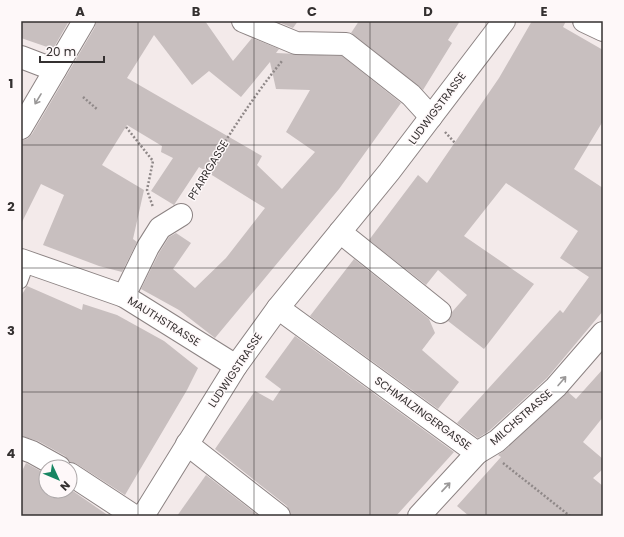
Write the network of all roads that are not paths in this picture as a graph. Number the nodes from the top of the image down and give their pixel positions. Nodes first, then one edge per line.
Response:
1 (84, 21) edge
2 (243, 21) edge
3 (504, 21) edge
4 (584, 21) edge
5 (603, 30) edge
6 (21, 57) edge
7 (57, 68) junction
8 (431, 117) junction
9 (21, 128) edge
10 (180, 215) road end
11 (340, 232) junction
12 (23, 268) edge
13 (124, 296) junction
14 (278, 308) junction
15 (440, 312) dead end
16 (603, 333) edge
17 (236, 366) junction
18 (187, 444) junction
19 (21, 448) edge
20 (472, 449) junction
21 (45, 459) edge
22 (78, 479) edge
23 (125, 510) edge
24 (143, 516) edge
25 (279, 516) edge
26 (419, 516) edge

1 - 7 street
2 - 8 street
3 - 8 street, LUDWIGSTRASSE
4 - 5 street
6 - 7 street
7 -> 9 street
8 - 11 street, LUDWIGSTRASSE
10 - 13 street
11 - 14 street, LUDWIGSTRASSE
11 - 15 street
12 - 13 street, MAUTHSTRASSE
13 - 17 street, MAUTHSTRASSE
14 - 17 street, LUDWIGSTRASSE
14 - 20 street, SCHMALZINGERGASSE
20 -> 16 street, MILCHSTRASSE
17 - 18 street, LUDWIGSTRASSE
18 - 24 street, LUDWIGSTRASSE
18 - 25 street
19 - 21 street
26 -> 20 street, MILCHSTRASSE
22 - 23 street

